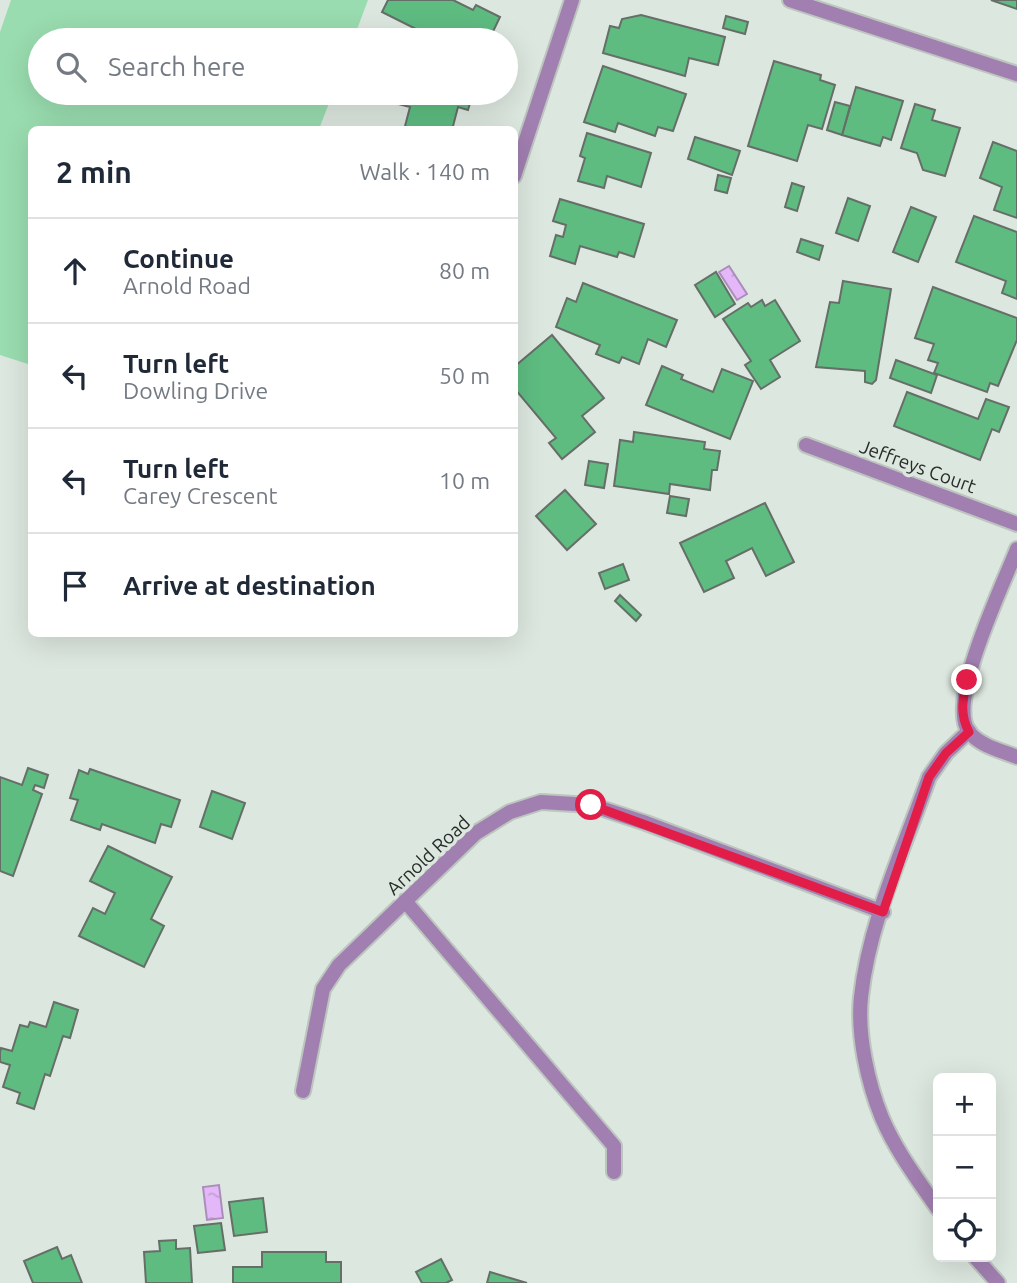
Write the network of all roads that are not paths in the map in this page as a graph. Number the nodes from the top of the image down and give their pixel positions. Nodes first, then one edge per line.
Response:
1 (572, 0) edge
2 (790, 0) edge
3 (1017, 74) edge
4 (518, 164) edge
5 (806, 445) dead end
6 (1017, 524) edge
7 (1017, 549) edge
8 (969, 732) junction
9 (1017, 757) edge
10 (405, 901) junction
11 (883, 912) junction
12 (303, 1091) dead end
13 (614, 1172) dead end
14 (933, 1202) edge
15 (979, 1262) edge
16 (998, 1283) edge

1 - 4 street
2 - 3 street
5 - 6 street, Jeffreys Court
7 - 8 street
8 - 9 street
8 - 11 street
10 - 11 street, Arnold Road
10 - 12 street, Arnold Road
10 - 13 street
11 - 14 street
15 - 16 street

